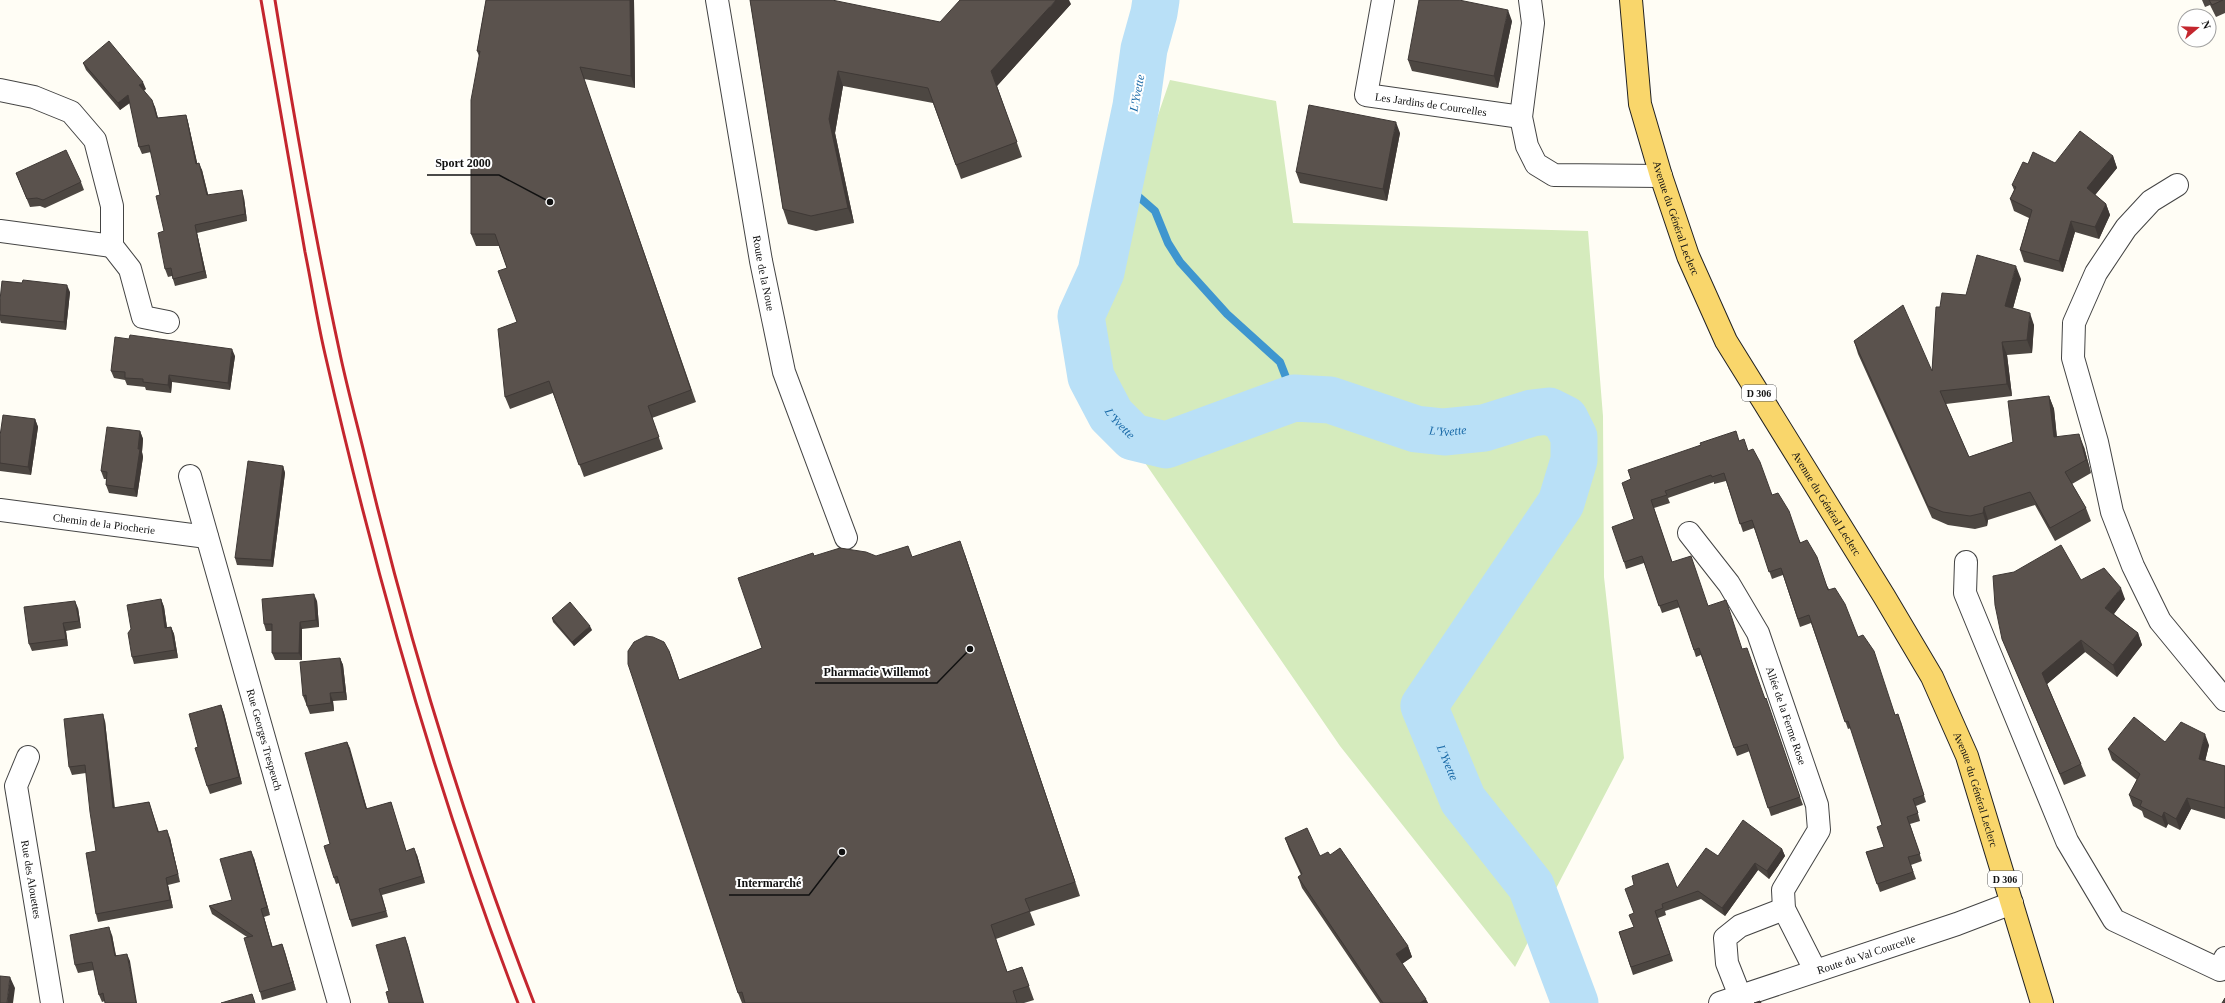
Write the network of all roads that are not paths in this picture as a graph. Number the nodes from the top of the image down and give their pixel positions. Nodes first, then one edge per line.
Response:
1 (717, 0) edge
2 (1383, 0) edge
3 (1530, 0) edge
4 (1631, 0) edge
5 (0, 90) edge
6 (1521, 117) junction
7 (1661, 176) junction
8 (2177, 185) dead end
9 (0, 231) edge
10 (112, 246) junction
11 (168, 322) dead end
12 (190, 476) dead end
13 (0, 510) edge
14 (1689, 533) dead end
15 (207, 537) junction
16 (846, 538) dead end
17 (1966, 562) dead end
18 (2225, 700) edge
19 (28, 757) dead end
20 (2012, 903) junction
21 (1784, 909) junction
22 (2225, 958) edge
23 (1815, 970) junction
24 (1730, 999) edge
25 (52, 1003) edge
26 (339, 1003) edge
27 (2042, 1003) edge

1 - 16 street, Route de la Noue
2 - 6 street, Les Jardins de Courcelles
3 - 6 street
4 - 7 main road, Avenue du Général Leclerc / D 306
5 - 10 street
6 - 7 street
7 - 20 main road, Avenue du Général Leclerc / D 306
8 - 18 street
9 - 10 street
10 - 11 street
12 - 15 street, Rue Georges Trespeuch
13 - 15 street, Chemin de la Piocherie
14 - 21 street, Allée de la Ferme Rose
15 - 26 street, Rue Georges Trespeuch
17 - 22 street
19 - 25 street, Rue des Alouettes
20 - 23 street, Route du Val Courcelle
20 - 27 main road, Avenue du Général Leclerc / D 306
21 - 23 street, Allée de la Ferme Rose
21 - 24 street
23 - 24 street, Route du Val Courcelle

